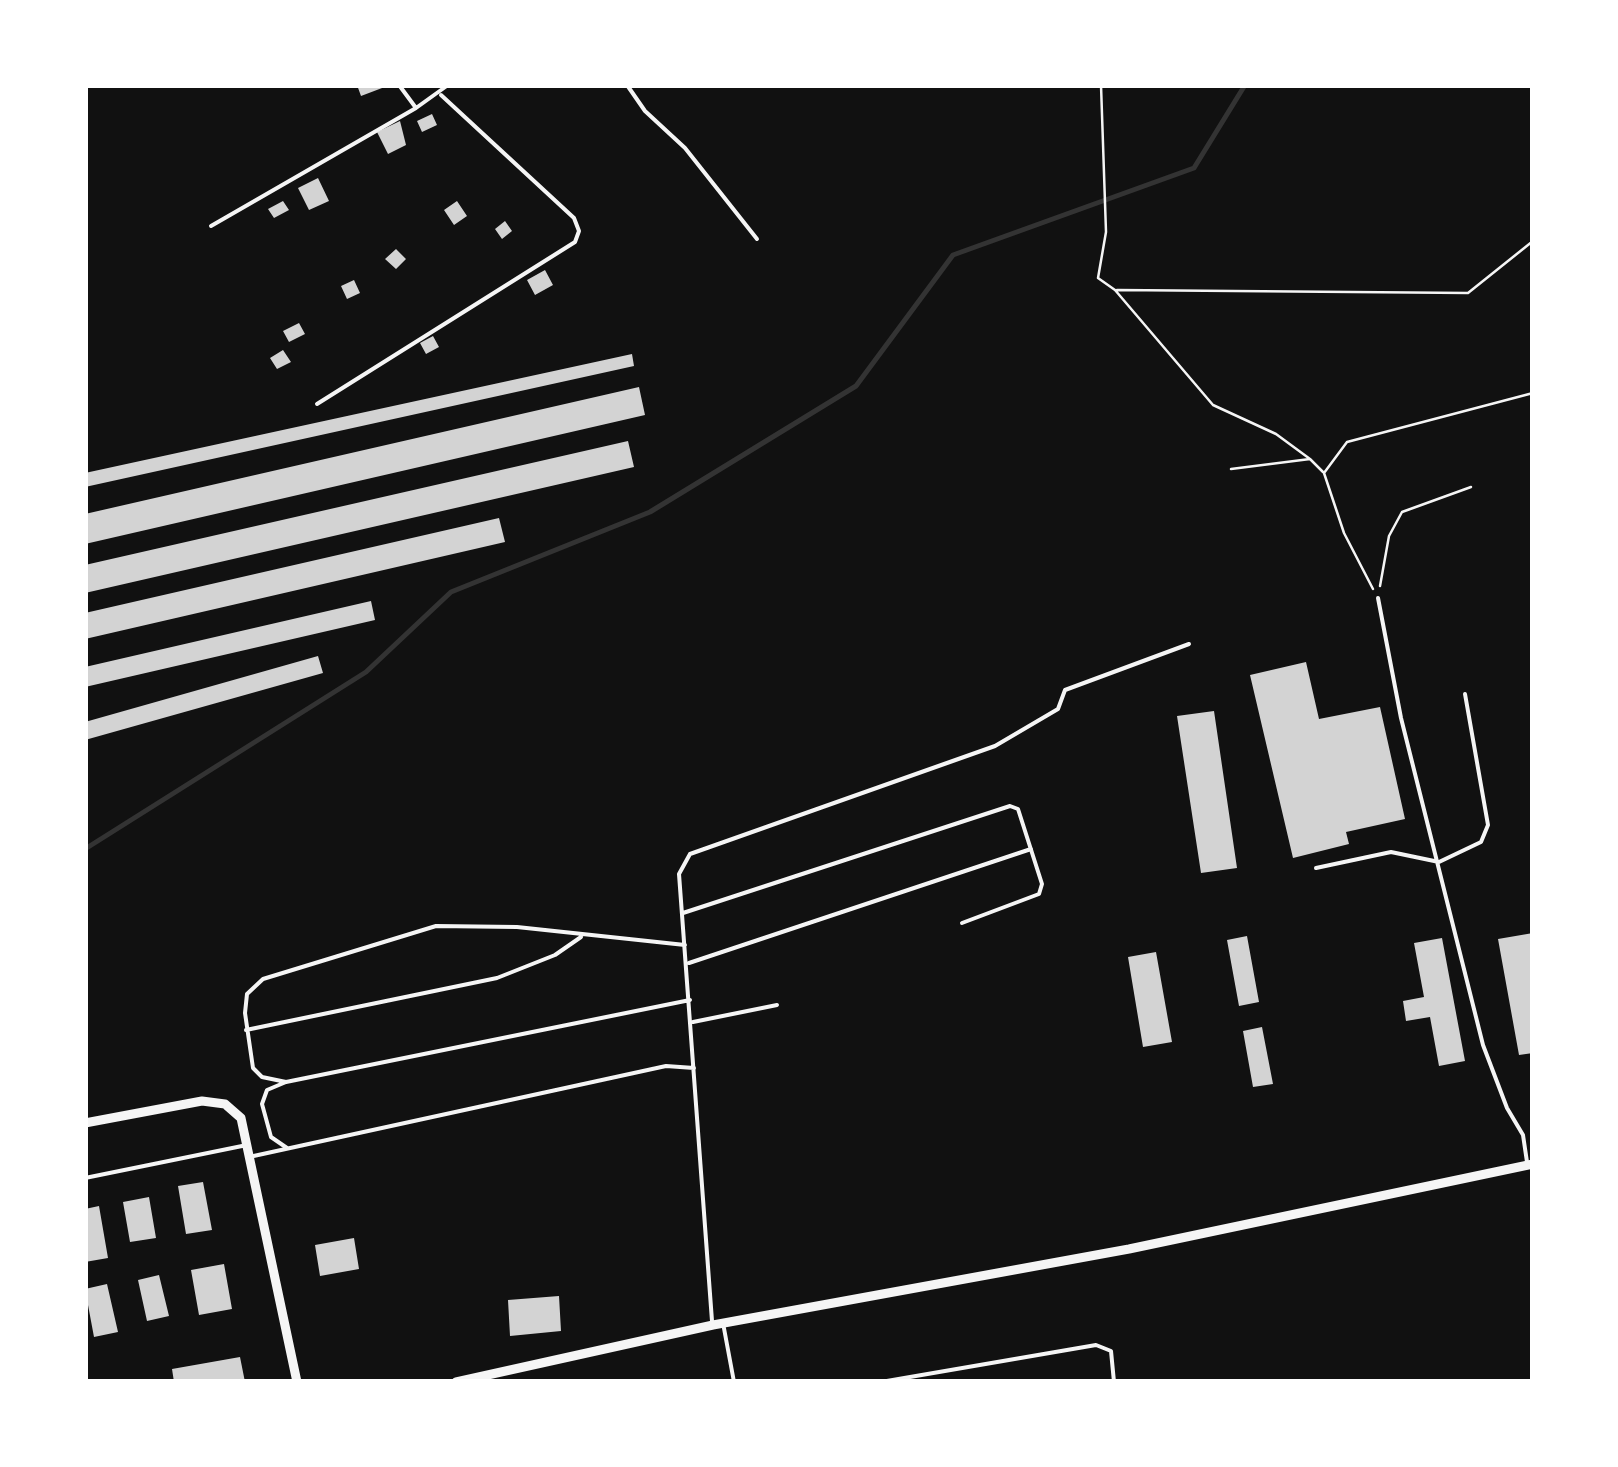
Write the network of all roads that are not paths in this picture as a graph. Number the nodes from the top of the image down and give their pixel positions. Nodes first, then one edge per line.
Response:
1 (398, 85) edge
2 (448, 85) edge
3 (627, 85) edge
4 (441, 94) junction
5 (416, 108) junction
6 (211, 226) dead end
7 (757, 239) dead end
8 (317, 404) dead end
9 (1378, 598) road end
10 (1189, 644) dead end
11 (1465, 694) dead end
12 (1031, 849) junction
13 (1439, 862) junction
14 (1316, 868) dead end
15 (682, 913) junction
16 (962, 922) dead end
17 (582, 937) junction
18 (685, 945) junction
19 (687, 964) junction
20 (690, 1000) junction
21 (776, 1004) dead end
22 (692, 1022) junction
23 (246, 1030) junction
24 (695, 1068) junction
25 (286, 1082) junction
26 (85, 1123) edge
27 (247, 1145) junction
28 (287, 1148) junction
29 (249, 1157) junction
30 (1530, 1165) edge
31 (85, 1178) edge
32 (718, 1324) junction
33 (297, 1382) edge
34 (456, 1382) edge
35 (734, 1382) edge
36 (881, 1382) edge
37 (1114, 1382) edge

1 - 5 lane
2 - 4 lane
3 - 7 lane
4 - 5 lane
4 - 8 lane
5 - 6 lane
9 - 13 lane
10 - 15 lane
11 - 13 lane
12 - 15 lane
12 - 16 lane
12 - 19 lane
13 - 14 lane
13 - 30 lane
15 - 18 lane
17 - 18 lane
17 - 23 lane
17 - 23 lane
18 - 19 lane
19 - 20 lane
20 - 22 lane
20 - 25 lane
21 - 22 lane
22 - 24 lane
23 - 25 lane
24 - 28 lane
24 - 32 lane
25 - 28 lane
26 - 27 street
27 - 29 street
27 - 31 lane
28 - 29 lane
29 - 33 street
30 - 32 street
32 - 34 street
32 - 35 lane
36 - 37 lane

